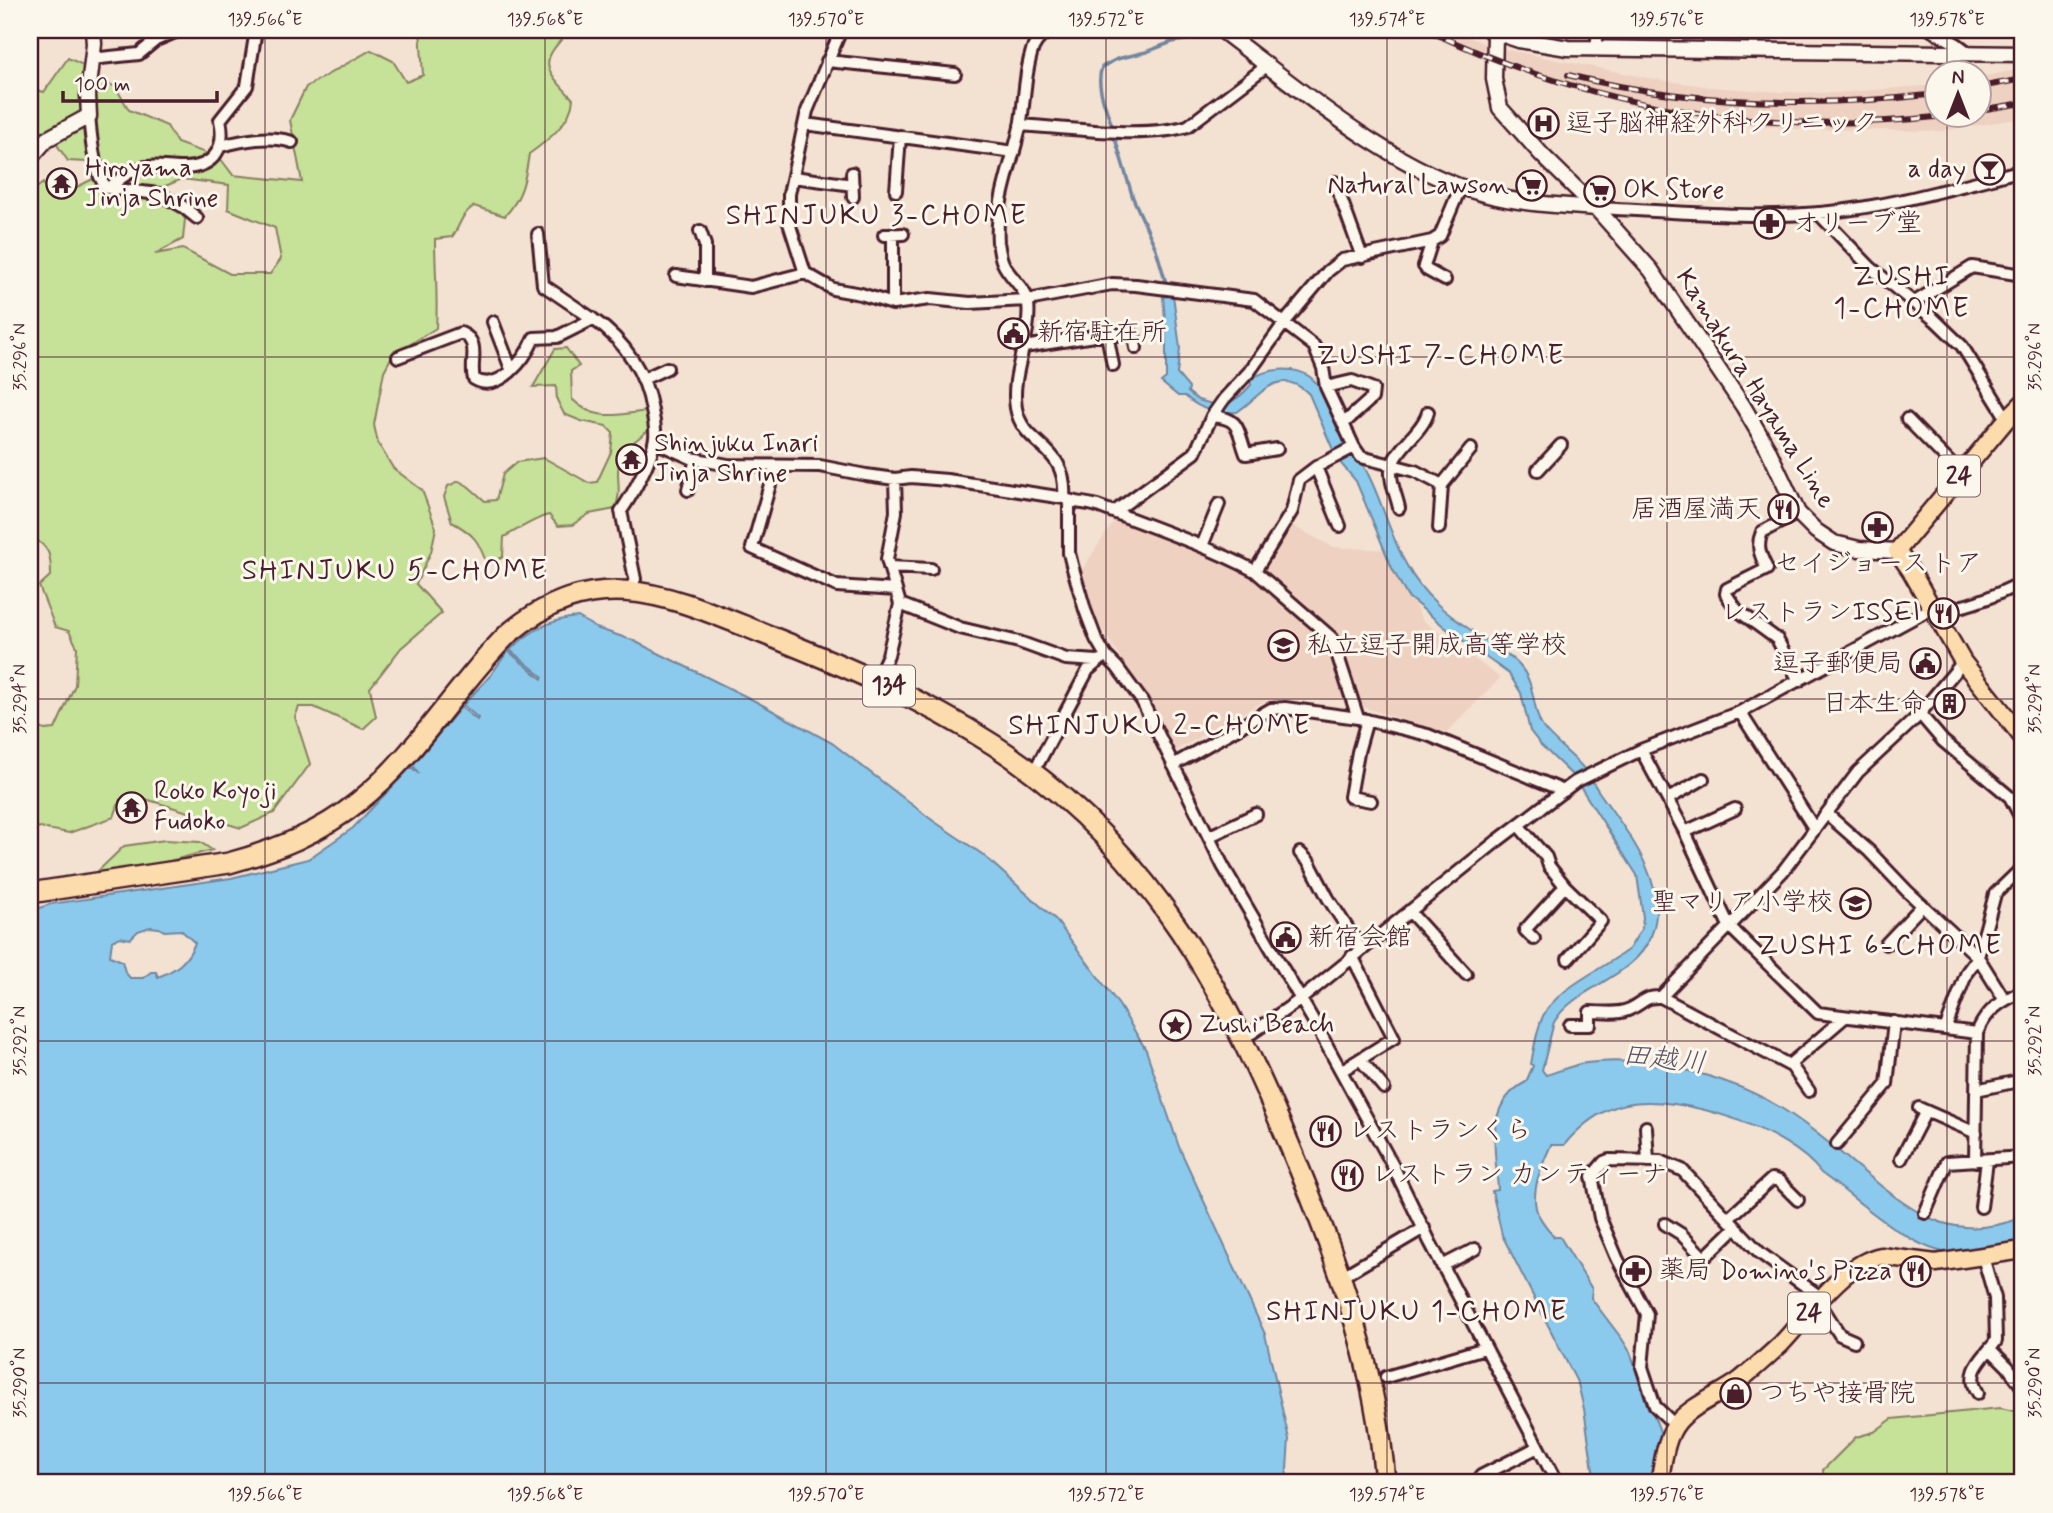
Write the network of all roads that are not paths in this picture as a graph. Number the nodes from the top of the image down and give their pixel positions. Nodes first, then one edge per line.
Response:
1 (93, 30) edge
2 (180, 30) edge
3 (256, 30) edge
4 (841, 30) edge
5 (1051, 30) edge
6 (1221, 30) edge
7 (1598, 30) edge
8 (1931, 30) edge
9 (1492, 32) edge
10 (1597, 49) junction
11 (1969, 54) junction
12 (2023, 54) edge
13 (92, 59) junction
14 (827, 61) junction
15 (1268, 65) junction
16 (956, 74) dead end
17 (89, 116) junction
18 (805, 124) junction
19 (1020, 125) junction
20 (900, 136) junction
21 (292, 142) dead end
22 (221, 146) junction
23 (1014, 152) junction
24 (30, 158) edge
25 (2023, 170) edge
26 (793, 177) junction
27 (1335, 182) dead end
28 (1461, 186) junction
29 (109, 188) junction
30 (896, 191) dead end
31 (853, 197) dead end
32 (1596, 208) junction
33 (1818, 213) junction
34 (197, 218) dead end
35 (700, 231) dead end
36 (538, 234) dead end
37 (893, 234) dead end
38 (1432, 241) junction
39 (1362, 257) junction
40 (805, 273) junction
41 (2023, 275) edge
42 (676, 276) dead end
43 (1445, 280) dead end
44 (705, 281) junction
45 (1028, 300) junction
46 (1913, 303) junction
47 (893, 304) junction
48 (593, 319) junction
49 (1285, 322) junction
50 (493, 323) dead end
51 (1107, 334) junction
52 (1024, 347) junction
53 (1136, 348) dead end
54 (398, 357) dead end
55 (1113, 365) dead end
56 (667, 368) dead end
57 (511, 369) junction
58 (643, 379) junction
59 (1326, 387) junction
60 (2023, 403) edge
61 (1428, 412) dead end
62 (1213, 414) junction
63 (1907, 419) dead end
64 (2007, 419) junction
65 (1343, 424) junction
66 (655, 442) junction
67 (1561, 445) dead end
68 (1352, 448) junction
69 (1471, 449) dead end
70 (1277, 450) dead end
71 (696, 459) junction
72 (1392, 466) junction
73 (775, 467) junction
74 (1316, 467) junction
75 (1538, 470) dead end
76 (1961, 474) junction
77 (895, 479) junction
78 (1442, 485) junction
79 (688, 490) dead end
80 (1067, 500) junction
81 (1219, 504) dead end
82 (1399, 508) dead end
83 (1114, 512) junction
84 (1798, 513) junction
85 (1340, 526) dead end
86 (1439, 528) dead end
87 (1202, 546) junction
88 (1897, 551) junction
89 (889, 568) junction
90 (931, 569) dead end
91 (1255, 571) junction
92 (2023, 582) edge
93 (633, 584) dead end
94 (896, 590) junction
95 (900, 604) junction
96 (1931, 608) junction
97 (1101, 659) junction
98 (1963, 662) junction
99 (881, 670) dead end
100 (1799, 681) junction
101 (1740, 712) junction
102 (1920, 714) junction
103 (1362, 719) junction
104 (2023, 738) edge
105 (1641, 750) junction
106 (1039, 762) dead end
107 (1173, 765) junction
108 (1703, 779) dead end
109 (1563, 791) junction
110 (1668, 799) junction
111 (1371, 801) dead end
112 (1735, 807) dead end
113 (1256, 814) dead end
114 (1827, 814) junction
115 (2023, 822) edge
116 (1518, 825) junction
117 (1814, 828) junction
118 (1685, 832) junction
119 (1210, 836) junction
120 (1300, 853) dead end
121 (2023, 867) edge
122 (1565, 886) junction
123 (30, 892) edge
124 (1922, 906) junction
125 (1409, 911) junction
126 (1728, 926) junction
127 (1535, 939) dead end
128 (1886, 944) dead end
129 (1356, 953) junction
130 (1978, 957) junction
131 (1568, 958) dead end
132 (1466, 974) dead end
133 (2023, 992) edge
134 (1661, 996) junction
135 (1301, 999) junction
136 (2004, 999) junction
137 (1845, 1017) junction
138 (1894, 1022) junction
139 (1570, 1025) dead end
140 (1946, 1027) junction
141 (1252, 1033) dead end
142 (1977, 1033) junction
143 (1360, 1059) junction
144 (1790, 1064) junction
145 (1341, 1071) junction
146 (2023, 1080) edge
147 (1384, 1088) dead end
148 (1976, 1090) junction
149 (1810, 1091) dead end
150 (1646, 1127) dead end
151 (1976, 1133) junction
152 (1837, 1144) dead end
153 (2023, 1157) edge
154 (1901, 1159) dead end
155 (1648, 1161) junction
156 (1981, 1161) junction
157 (1798, 1200) dead end
158 (1981, 1207) dead end
159 (1925, 1213) dead end
160 (1732, 1223) junction
161 (1665, 1224) dead end
162 (1424, 1228) junction
163 (1475, 1249) dead end
164 (2023, 1250) edge
165 (1983, 1257) junction
166 (1442, 1266) junction
167 (1341, 1277) junction
168 (1821, 1300) junction
169 (1854, 1341) dead end
170 (1485, 1348) junction
171 (1990, 1349) junction
172 (1386, 1377) dead end
173 (2023, 1388) edge
174 (1978, 1393) dead end
175 (1675, 1424) junction
176 (1538, 1447) junction
177 (1481, 1476) dead end
178 (1385, 1483) edge
179 (1557, 1483) edge
180 (1659, 1483) edge

1 - 13 main road
2 - 13 street
3 - 22 street
4 - 14 street
5 - 19 street
6 - 15 main road
7 - 10 street
8 - 11 street
9 - 10 main road
9 - 32 main road, Kamakura Hayama Line
10 - 11 main road
11 - 12 main road
13 - 17 main road
14 - 16 street
14 - 18 street
15 - 19 street
15 - 28 main road
17 - 24 main road
17 - 29 street
18 - 20 street
18 - 26 street
19 - 23 street
20 - 23 street
20 - 30 street
21 - 22 street
22 - 29 street
23 - 45 street
25 - 33 street
26 - 31 street
26 - 40 street
27 - 39 street
28 - 32 main road
28 - 38 street
29 - 34 street
32 - 33 street
32 - 84 main road, Kamakura Hayama Line
33 - 46 street
35 - 44 street
36 - 48 street
37 - 47 street
38 - 39 street
38 - 43 street
39 - 49 street
40 - 44 street
40 - 47 street
41 - 46 street
42 - 44 street
45 - 47 street
45 - 49 street
45 - 52 street
46 - 64 street
48 - 57 street
48 - 58 street
49 - 59 street
49 - 62 street
50 - 57 street
51 - 52 street
51 - 53 street
51 - 55 street
52 - 80 street
54 - 57 street
56 - 58 street
58 - 66 street
59 - 65 street
59 - 65 street
60 - 64 main road, 24
61 - 72 street
62 - 70 street
62 - 83 street
63 - 76 street
64 - 76 main road, 24
65 - 68 street
66 - 71 street
66 - 93 street
67 - 75 street
68 - 72 street
68 - 74 street
69 - 78 street
71 - 73 street
71 - 79 street
72 - 78 street
72 - 82 street
73 - 77 street
73 - 94 street
74 - 85 street
74 - 91 street
76 - 88 main road, 24
77 - 80 street
77 - 89 street
78 - 86 street
80 - 83 street
80 - 97 street
81 - 87 street
83 - 87 street
84 - 88 main road, Kamakura Hayama Line
84 - 100 street
87 - 91 street
88 - 96 main road
89 - 90 street
89 - 94 street
91 - 103 street
92 - 96 street
94 - 95 street
95 - 97 street
95 - 99 street
96 - 98 main road
96 - 100 street
97 - 106 street
97 - 107 street
98 - 102 street
98 - 104 main road
100 - 101 street
101 - 105 street
101 - 117 street
102 - 114 street
102 - 115 street
103 - 107 street
103 - 109 street
103 - 111 street
105 - 109 street
105 - 110 street
107 - 119 street
108 - 110 street
109 - 116 street
110 - 118 street
112 - 118 street
113 - 119 street
114 - 117 street
114 - 124 street
116 - 122 street
116 - 125 street
117 - 126 street
118 - 126 street
119 - 135 street
120 - 129 street
121 - 130 street
122 - 127 street
122 - 131 street
123 - 167 highway, 134
124 - 128 street
124 - 130 street
125 - 129 street
125 - 132 street
126 - 134 street
126 - 137 street
129 - 135 street
129 - 143 street
130 - 136 street
130 - 140 street
133 - 136 street
134 - 139 street
134 - 144 street
135 - 141 street
135 - 145 street
136 - 142 street
137 - 138 street
137 - 144 street
138 - 140 street
138 - 152 street
140 - 142 street
142 - 148 street
143 - 145 street
143 - 147 street
144 - 149 street
145 - 162 street
146 - 148 street
148 - 151 street
150 - 155 street
151 - 154 street
151 - 156 street
153 - 156 street
155 - 160 street
155 - 175 street
156 - 158 street
156 - 159 street
157 - 160 street
160 - 161 street
160 - 168 street
162 - 166 street
162 - 167 street
163 - 166 street
164 - 165 main road, 24
165 - 168 main road, 24
165 - 171 street
166 - 170 street
167 - 178 highway, 134
168 - 169 street
168 - 175 main road, 24
170 - 172 street
170 - 176 street
171 - 173 street
171 - 174 street
175 - 180 main road
176 - 177 street
176 - 179 street

